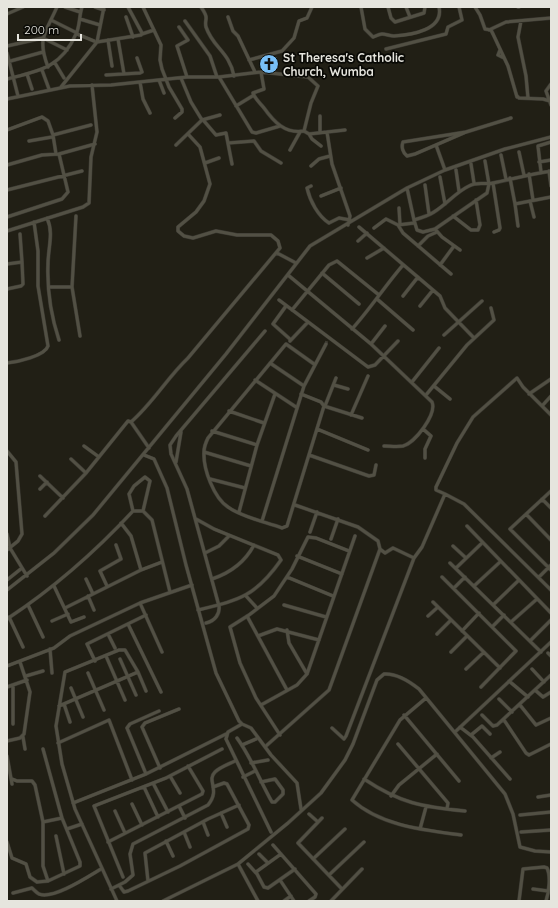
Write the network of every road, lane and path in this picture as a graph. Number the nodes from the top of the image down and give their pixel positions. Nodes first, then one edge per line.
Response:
1 (23, 7) edge
2 (58, 7) edge
3 (65, 7) edge
4 (82, 7) edge
5 (95, 7) edge
6 (128, 7) edge
7 (143, 7) edge
8 (201, 7) edge
9 (312, 7) edge
10 (361, 7) edge
11 (388, 7) edge
12 (406, 7) edge
13 (425, 7) edge
14 (439, 7) edge
15 (459, 7) edge
16 (475, 7) edge
17 (104, 8) edge
18 (80, 12) junction
19 (7, 14) edge
20 (126, 17) dead end
21 (228, 17) dead end
22 (410, 17) junction
23 (551, 18) edge
24 (80, 19) junction
25 (51, 20) junction
26 (185, 21) dead end
27 (521, 21) junction
28 (100, 25) junction
29 (178, 27) dead end
30 (154, 30) junction
31 (489, 30) junction
32 (77, 33) junction
33 (142, 34) junction
34 (134, 37) junction
35 (43, 38) junction
36 (118, 39) junction
37 (108, 40) junction
38 (96, 41) junction
39 (7, 46) edge
40 (386, 49) dead end
41 (67, 50) junction
42 (43, 52) junction
43 (7, 53) edge
44 (137, 58) dead end
45 (249, 60) junction
46 (8, 62) edge
47 (55, 63) junction
48 (112, 66) dead end
49 (48, 67) junction
50 (42, 70) junction
51 (255, 72) junction
52 (261, 72) junction
53 (28, 74) junction
54 (124, 74) junction
55 (106, 75) dead end
56 (234, 76) junction
57 (187, 77) junction
58 (218, 77) junction
59 (13, 78) junction
60 (64, 78) dead end
61 (181, 78) junction
62 (7, 79) edge
63 (166, 79) junction
64 (159, 80) junction
65 (140, 82) junction
66 (551, 84) edge
67 (92, 85) junction
68 (62, 87) junction
69 (32, 89) dead end
70 (49, 89) junction
71 (164, 93) dead end
72 (254, 95) junction
73 (18, 96) junction
74 (528, 98) junction
75 (7, 99) edge
76 (550, 103) edge
77 (236, 106) junction
78 (150, 113) dead end
79 (220, 115) dead end
80 (320, 116) dead end
81 (175, 118) dead end
82 (511, 118) dead end
83 (203, 120) junction
84 (91, 125) dead end
85 (280, 126) junction
86 (7, 130) edge
87 (345, 130) dead end
88 (304, 131) junction
89 (300, 132) junction
90 (320, 132) junction
91 (328, 132) junction
92 (466, 132) junction
93 (188, 134) junction
94 (309, 134) junction
95 (52, 136) junction
96 (551, 137) edge
97 (29, 141) dead end
98 (551, 142) edge
99 (95, 144) junction
100 (228, 144) junction
101 (176, 145) dead end
102 (436, 145) junction
103 (320, 146) dead end
104 (290, 150) dead end
105 (519, 152) dead end
106 (58, 154) junction
107 (501, 155) dead end
108 (330, 156) junction
109 (220, 158) dead end
110 (551, 160) edge
111 (485, 161) dead end
112 (539, 162) junction
113 (205, 163) junction
114 (281, 163) dead end
115 (232, 164) dead end
116 (471, 164) dead end
117 (7, 165) edge
118 (311, 166) dead end
119 (445, 170) junction
120 (456, 170) dead end
121 (550, 171) edge
122 (82, 172) dead end
123 (541, 172) junction
124 (529, 174) junction
125 (524, 175) junction
126 (63, 176) junction
127 (440, 177) dead end
128 (510, 178) junction
129 (506, 179) junction
130 (474, 183) junction
131 (491, 184) junction
132 (425, 185) dead end
133 (311, 186) dead end
134 (551, 186) edge
135 (341, 188) junction
136 (407, 188) junction
137 (7, 190) edge
138 (459, 191) junction
139 (321, 196) dead end
140 (551, 197) edge
141 (476, 200) junction
142 (532, 200) junction
143 (445, 204) junction
144 (515, 204) junction
145 (399, 208) dead end
146 (74, 210) junction
147 (429, 214) junction
148 (453, 216) junction
149 (7, 217) edge
150 (534, 217) dead end
151 (47, 218) junction
152 (350, 220) junction
153 (34, 222) junction
154 (414, 222) junction
155 (348, 224) junction
156 (399, 225) junction
157 (518, 226) dead end
158 (360, 227) dead end
159 (374, 228) dead end
160 (436, 230) junction
161 (7, 231) edge
162 (494, 232) dead end
163 (367, 233) junction
164 (20, 234) dead end
165 (358, 241) dead end
166 (418, 246) junction
167 (454, 246) junction
168 (384, 248) junction
169 (460, 250) dead end
170 (277, 253) junction
171 (367, 258) dead end
172 (22, 262) junction
173 (296, 263) junction
174 (7, 264) edge
175 (403, 265) junction
176 (440, 265) junction
177 (322, 273) junction
178 (451, 274) dead end
179 (288, 275) junction
180 (418, 277) junction
181 (72, 286) junction
182 (49, 287) junction
183 (7, 289) edge
184 (433, 290) junction
185 (306, 292) junction
186 (379, 295) junction
187 (403, 296) dead end
188 (377, 299) junction
189 (279, 300) dead end
190 (482, 301) dead end
191 (358, 304) dead end
192 (286, 306) junction
193 (420, 306) dead end
194 (491, 308) dead end
195 (292, 310) junction
196 (308, 322) junction
197 (459, 322) junction
198 (385, 326) dead end
199 (352, 329) junction
200 (412, 330) dead end
201 (265, 331) dead end
202 (444, 335) dead end
203 (80, 336) dead end
204 (474, 338) junction
205 (58, 340) dead end
206 (291, 340) junction
207 (327, 341) junction
208 (398, 341) dead end
209 (371, 344) junction
210 (288, 345) junction
211 (438, 348) dead end
212 (384, 356) junction
213 (7, 363) edge
214 (270, 363) junction
215 (314, 364) junction
216 (368, 376) dead end
217 (336, 378) dead end
218 (551, 379) edge
219 (255, 380) junction
220 (412, 382) junction
221 (334, 385) junction
222 (304, 386) junction
223 (434, 386) junction
224 (348, 390) dead end
225 (275, 394) junction
226 (301, 394) junction
227 (529, 394) junction
228 (426, 395) junction
229 (551, 396) edge
230 (450, 399) dead end
231 (324, 406) junction
232 (542, 406) junction
233 (296, 407) junction
234 (230, 411) junction
235 (351, 415) junction
236 (551, 415) edge
237 (362, 418) dead end
238 (131, 422) junction
239 (264, 423) junction
240 (317, 429) junction
241 (423, 429) junction
242 (212, 431) junction
243 (181, 432) junction
244 (257, 445) junction
245 (84, 446) dead end
246 (384, 446) dead end
247 (149, 448) junction
248 (368, 450) dead end
249 (7, 451) edge
250 (204, 452) junction
251 (144, 455) junction
252 (309, 456) junction
253 (99, 457) junction
254 (425, 458) dead end
255 (71, 459) dead end
256 (176, 462) junction
257 (376, 465) dead end
258 (251, 466) junction
259 (86, 473) junction
260 (40, 476) dead end
261 (210, 478) junction
262 (47, 482) junction
263 (245, 488) junction
264 (40, 489) dead end
265 (551, 492) edge
266 (445, 494) junction
267 (63, 498) junction
268 (542, 499) junction
269 (295, 505) junction
270 (551, 508) edge
271 (133, 511) junction
272 (143, 511) junction
273 (239, 512) junction
274 (317, 512) junction
275 (526, 514) junction
276 (45, 516) dead end
277 (196, 519) junction
278 (338, 519) junction
279 (262, 521) junction
280 (121, 523) junction
281 (467, 526) dead end
282 (310, 532) dead end
283 (7, 534) edge
284 (229, 536) junction
285 (355, 536) dead end
286 (331, 539) dead end
287 (551, 540) edge
288 (482, 543) junction
289 (116, 545) dead end
290 (254, 545) junction
291 (454, 546) dead end
292 (8, 549) edge
293 (380, 549) junction
294 (349, 551) junction
295 (205, 553) junction
296 (297, 556) junction
297 (414, 558) junction
298 (466, 558) junction
299 (162, 562) junction
300 (500, 562) junction
301 (450, 563) dead end
302 (22, 568) junction
303 (456, 568) junction
304 (550, 568) edge
305 (142, 570) junction
306 (342, 574) junction
307 (27, 576) junction
308 (287, 577) junction
309 (538, 577) junction
310 (442, 578) dead end
311 (465, 578) junction
312 (86, 579) dead end
313 (212, 579) junction
314 (7, 580) edge
315 (519, 580) junction
316 (192, 585) junction
317 (54, 586) junction
318 (107, 586) junction
319 (474, 586) junction
320 (454, 588) junction
321 (7, 590) edge
322 (551, 590) edge
323 (170, 592) junction
324 (93, 594) junction
325 (88, 596) junction
326 (246, 596) junction
327 (334, 596) junction
328 (537, 599) junction
329 (433, 602) dead end
330 (140, 603) junction
331 (28, 605) junction
332 (284, 605) dead end
333 (493, 605) junction
334 (219, 606) junction
335 (438, 607) junction
336 (65, 608) junction
337 (257, 608) junction
338 (94, 610) dead end
339 (198, 610) junction
340 (479, 613) junction
341 (551, 613) edge
342 (68, 614) junction
343 (146, 615) junction
344 (504, 615) junction
345 (247, 616) junction
346 (428, 616) dead end
347 (84, 617) dead end
348 (326, 617) junction
349 (8, 618) edge
350 (451, 620) junction
351 (551, 620) edge
352 (52, 621) dead end
353 (511, 622) junction
354 (206, 623) dead end
355 (128, 624) junction
356 (493, 626) junction
357 (287, 630) junction
358 (462, 630) junction
359 (108, 634) junction
360 (437, 634) dead end
361 (258, 636) junction
362 (467, 636) junction
363 (43, 637) dead end
364 (319, 640) junction
365 (530, 640) junction
366 (551, 642) edge
367 (23, 647) dead end
368 (115, 648) dead end
369 (50, 649) junction
370 (162, 652) dead end
371 (451, 652) dead end
372 (484, 652) junction
373 (541, 652) junction
374 (106, 656) junction
375 (120, 659) dead end
376 (95, 661) junction
377 (20, 662) junction
378 (7, 666) edge
379 (500, 668) junction
380 (532, 669) dead end
381 (466, 670) dead end
382 (43, 671) dead end
383 (138, 672) junction
384 (52, 673) dead end
385 (88, 673) dead end
386 (307, 674) junction
387 (551, 675) edge
388 (26, 676) junction
389 (128, 677) junction
390 (27, 680) junction
391 (509, 681) junction
392 (116, 682) junction
393 (544, 682) junction
394 (12, 685) junction
395 (7, 687) edge
396 (481, 687) dead end
397 (71, 688) dead end
398 (287, 690) junction
399 (535, 690) junction
400 (95, 691) junction
401 (146, 692) dead end
402 (161, 692) dead end
403 (551, 692) edge
404 (136, 695) dead end
405 (528, 697) junction
406 (426, 698) junction
407 (76, 699) junction
408 (500, 699) dead end
409 (125, 700) dead end
410 (64, 704) junction
411 (520, 704) junction
412 (260, 705) junction
413 (59, 706) junction
414 (179, 709) dead end
415 (104, 710) dead end
416 (159, 711) dead end
417 (512, 712) junction
418 (404, 715) junction
419 (482, 715) dead end
420 (83, 717) dead end
421 (551, 718) edge
422 (504, 720) junction
423 (70, 722) dead end
424 (13, 724) dead end
425 (242, 724) junction
426 (460, 727) junction
427 (332, 728) dead end
428 (455, 732) junction
429 (226, 734) junction
430 (490, 734) dead end
431 (280, 735) junction
432 (471, 735) junction
433 (23, 737) junction
434 (237, 738) dead end
435 (256, 739) dead end
436 (7, 741) edge
437 (58, 743) junction
438 (242, 744) junction
439 (398, 744) dead end
440 (551, 744) edge
441 (266, 746) junction
442 (25, 749) dead end
443 (43, 749) dead end
444 (222, 749) dead end
445 (500, 752) dead end
446 (437, 754) junction
447 (7, 756) edge
448 (491, 758) junction
449 (268, 760) dead end
450 (235, 761) junction
451 (251, 763) junction
452 (188, 766) junction
453 (160, 768) junction
454 (419, 768) junction
455 (255, 771) junction
456 (146, 774) junction
457 (170, 776) junction
458 (243, 777) junction
459 (12, 779) junction
460 (364, 779) junction
461 (510, 779) dead end
462 (132, 780) junction
463 (16, 781) junction
464 (459, 781) dead end
465 (261, 782) junction
466 (153, 783) junction
467 (12, 784) junction
468 (144, 787) junction
469 (213, 787) junction
470 (7, 788) edge
471 (180, 793) dead end
472 (551, 795) edge
473 (391, 796) junction
474 (538, 797) dead end
475 (73, 803) junction
476 (132, 804) dead end
477 (239, 805) junction
478 (179, 806) junction
479 (426, 807) junction
480 (301, 809) junction
481 (447, 809) junction
482 (115, 811) dead end
483 (465, 811) dead end
484 (168, 812) junction
485 (551, 812) edge
486 (221, 813) junction
487 (309, 814) dead end
488 (520, 815) dead end
489 (158, 817) junction
490 (62, 818) junction
491 (185, 818) junction
492 (322, 818) dead end
493 (43, 822) junction
494 (203, 822) junction
495 (318, 822) junction
496 (82, 824) junction
497 (142, 825) junction
498 (227, 827) dead end
499 (67, 829) junction
500 (345, 829) dead end
501 (420, 829) junction
502 (551, 830) edge
503 (184, 832) junction
504 (271, 832) dead end
505 (521, 832) dead end
506 (125, 834) junction
507 (208, 835) dead end
508 (461, 835) dead end
509 (56, 836) dead end
510 (166, 841) junction
511 (7, 842) edge
512 (108, 842) junction
513 (364, 842) dead end
514 (273, 844) dead end
515 (190, 848) dead end
516 (551, 852) edge
517 (260, 854) dead end
518 (281, 854) junction
519 (173, 856) dead end
520 (313, 858) junction
521 (268, 863) junction
522 (238, 864) junction
523 (248, 864) dead end
524 (101, 869) junction
525 (295, 869) junction
526 (362, 869) dead end
527 (256, 873) junction
528 (64, 874) junction
529 (329, 875) junction
530 (123, 877) dead end
531 (33, 880) junction
532 (280, 880) junction
533 (48, 881) junction
534 (148, 881) junction
535 (119, 885) junction
536 (32, 888) junction
537 (341, 888) junction
538 (111, 889) junction
539 (533, 889) dead end
540 (548, 891) junction
541 (13, 893) dead end
542 (291, 896) junction
543 (170, 897) junction
544 (117, 901) edge
545 (163, 901) edge
546 (173, 901) edge
547 (258, 901) edge
548 (284, 901) edge
549 (294, 901) edge
550 (309, 901) edge
551 (331, 901) edge
552 (519, 901) edge
553 (546, 901) edge

1 - 19 street
2 - 25 street
3 - 18 street
4 - 18 street
5 - 17 street
6 - 33 street
7 - 30 street
8 - 56 street
9 - 45 street
10 - 14 street
11 - 22 street
12 - 22 street
13 - 22 street
15 - 40 street
16 - 31 street
17 - 28 street
18 - 24 street
20 - 34 street
21 - 45 street
23 - 27 street
24 - 28 street
24 - 32 street
25 - 32 street
25 - 35 street
26 - 58 street
27 - 31 street
27 - 74 street
28 - 38 street
29 - 57 street
30 - 33 street
30 - 63 street
31 - 74 street
32 - 38 street
32 - 41 street
33 - 34 street
34 - 36 street
35 - 39 street
35 - 41 street
35 - 42 street
36 - 37 street
36 - 54 street
37 - 38 street
37 - 48 street
38 - 68 street
41 - 47 street
42 - 46 street
42 - 49 street
43 - 46 street
44 - 54 street
45 - 51 street
46 - 59 street
47 - 49 street
47 - 60 street
49 - 50 street
50 - 53 street
50 - 70 street
51 - 52 street
51 - 56 street
52 - 72 street
52 - 88 street
53 - 59 street
53 - 69 street
54 - 55 street
56 - 58 street
57 - 58 street
57 - 61 street
58 - 77 street
59 - 62 street
59 - 73 street
61 - 63 street
61 - 83 street
63 - 64 street
63 - 81 street
64 - 65 street
64 - 71 street
65 - 67 street
65 - 78 street
66 - 76 street
67 - 68 street
67 - 99 street
68 - 70 street
70 - 73 street
72 - 77 street
72 - 85 street
73 - 75 street
74 - 76 street
77 - 85 street
79 - 83 street
80 - 90 street
82 - 92 street
83 - 93 street
83 - 100 street
84 - 95 street
85 - 89 street
86 - 95 street
87 - 91 street
88 - 89 street
88 - 94 street
89 - 104 street
90 - 91 street
90 - 94 street
91 - 108 street
92 - 102 street
92 - 102 street
93 - 101 street
93 - 113 street
94 - 103 street
95 - 97 street
95 - 106 street
96 - 119 street
98 - 112 street
99 - 106 street
99 - 146 street
100 - 114 street
100 - 115 street
102 - 119 street
105 - 125 street
106 - 117 street
106 - 126 street
107 - 129 street
108 - 118 street
108 - 135 street
109 - 113 street
110 - 112 street
111 - 131 street
112 - 123 street
113 - 170 street
116 - 130 street
119 - 136 street
120 - 138 street
121 - 123 street
121 - 134 street
122 - 126 street
123 - 124 street
124 - 125 street
124 - 142 street
125 - 128 street
126 - 137 street
126 - 149 street
127 - 143 street
128 - 129 street
128 - 144 street
129 - 131 street
130 - 131 street
130 - 138 street
131 - 141 street
131 - 162 street
132 - 147 street
133 - 152 street
135 - 139 street
135 - 152 street
136 - 154 street
136 - 155 street
138 - 143 street
140 - 142 street
141 - 148 street
141 - 148 street
142 - 144 street
142 - 150 street
143 - 147 street
144 - 157 street
145 - 156 street
146 - 151 street
146 - 181 street
147 - 154 street
148 - 160 street
151 - 153 street
151 - 182 street
152 - 155 street
153 - 161 street
153 - 213 street
154 - 156 street
154 - 160 street
155 - 173 street
156 - 159 street
156 - 166 street
158 - 163 street
160 - 166 street
160 - 167 street
163 - 165 street
163 - 168 street
164 - 172 street
166 - 176 street
167 - 169 street
167 - 176 street
168 - 171 street
168 - 175 street
170 - 173 street
170 - 238 street
172 - 174 street
172 - 183 street
173 - 179 street
175 - 180 street
175 - 186 street
176 - 178 street
177 - 185 street
177 - 186 street
177 - 191 street
179 - 185 street
179 - 247 street
180 - 184 street
180 - 187 street
181 - 182 street
181 - 203 street
182 - 205 street
184 - 193 street
184 - 197 street
185 - 195 street
185 - 199 street
186 - 188 street
188 - 199 street
188 - 200 street
189 - 192 street
190 - 197 street
192 - 195 street
192 - 206 street
194 - 204 street
195 - 196 street
196 - 206 street
196 - 207 street
197 - 202 street
197 - 204 street
198 - 209 street
199 - 209 street
201 - 243 street
204 - 223 street
206 - 210 street
207 - 212 street
207 - 215 street
208 - 212 street
209 - 212 street
210 - 214 street
210 - 215 street
211 - 220 street
212 - 220 street
214 - 219 street
214 - 222 street
215 - 222 street
216 - 235 street
217 - 221 street
218 - 227 street
219 - 225 street
219 - 234 street
220 - 228 street
221 - 224 street
221 - 231 street
222 - 226 street
223 - 228 street
223 - 230 street
225 - 233 street
225 - 239 street
226 - 231 street
226 - 233 street
227 - 232 street
227 - 266 street
228 - 241 street
229 - 232 street
231 - 235 street
231 - 240 street
232 - 236 street
233 - 279 street
234 - 239 street
234 - 242 street
235 - 237 street
238 - 247 street
238 - 253 street
239 - 244 street
240 - 248 street
240 - 252 street
241 - 246 street
241 - 254 street
242 - 244 street
242 - 250 street
243 - 256 street
243 - 256 street
244 - 258 street
245 - 253 street
247 - 251 street
249 - 292 street
250 - 258 street
250 - 261 street
251 - 307 street
251 - 316 street
252 - 257 street
252 - 269 street
253 - 259 street
255 - 259 street
256 - 277 street
258 - 263 street
259 - 267 street
260 - 262 street
261 - 263 street
261 - 273 street
262 - 264 street
262 - 267 street
263 - 273 street
265 - 268 street
266 - 297 street
266 - 309 street
267 - 276 street
268 - 270 street
268 - 275 street
269 - 274 street
269 - 279 street
271 - 272 street
271 - 272 street
271 - 280 street
272 - 299 street
273 - 279 street
274 - 278 street
274 - 282 street
275 - 287 street
275 - 304 street
277 - 284 street
277 - 295 street
278 - 286 street
278 - 293 street
280 - 305 street
280 - 317 street
281 - 288 street
283 - 292 street
284 - 290 street
284 - 295 street
285 - 294 street
288 - 298 street
288 - 300 street
289 - 318 street
290 - 313 street
290 - 326 street
291 - 298 street
292 - 302 street
293 - 297 street
293 - 431 street
294 - 296 street
294 - 306 street
295 - 313 street
296 - 306 street
296 - 308 street
297 - 427 street
298 - 303 street
299 - 305 street
299 - 323 street
300 - 315 street
300 - 319 street
301 - 303 street
302 - 307 street
302 - 314 street
303 - 311 street
304 - 309 street
305 - 318 street
306 - 327 street
307 - 321 street
308 - 327 street
308 - 337 street
309 - 322 street
310 - 320 street
311 - 319 street
311 - 320 street
312 - 324 street
313 - 334 street
315 - 328 street
315 - 333 street
316 - 323 street
316 - 339 street
317 - 331 street
317 - 336 street
318 - 324 street
319 - 333 street
320 - 340 street
323 - 330 street
324 - 325 street
325 - 336 street
325 - 338 street
326 - 334 street
326 - 337 street
327 - 348 street
328 - 341 street
328 - 353 street
329 - 335 street
330 - 343 street
330 - 369 street
331 - 349 street
331 - 363 street
332 - 348 street
333 - 344 street
334 - 339 street
334 - 354 street
335 - 346 street
335 - 350 street
336 - 342 street
337 - 345 street
339 - 425 street
340 - 356 street
340 - 358 street
342 - 347 street
342 - 352 street
343 - 355 street
343 - 370 street
344 - 353 street
344 - 356 street
345 - 361 street
345 - 412 street
348 - 364 street
349 - 367 street
350 - 358 street
350 - 360 street
351 - 365 street
353 - 365 street
355 - 359 street
355 - 402 street
356 - 379 street
357 - 361 street
357 - 364 street
357 - 386 street
358 - 362 street
359 - 368 street
359 - 376 street
361 - 398 street
362 - 371 street
362 - 372 street
364 - 386 street
365 - 373 street
366 - 373 street
369 - 377 street
369 - 384 street
372 - 379 street
372 - 381 street
373 - 391 street
374 - 376 street
374 - 383 street
374 - 392 street
375 - 389 street
376 - 413 street
377 - 378 street
377 - 388 street
379 - 396 street
380 - 393 street
382 - 388 street
383 - 389 street
383 - 401 street
385 - 400 street
386 - 398 street
387 - 393 street
388 - 390 street
389 - 392 street
389 - 404 street
390 - 394 street
390 - 433 street
391 - 405 street
391 - 426 street
392 - 400 street
392 - 409 street
393 - 399 street
394 - 395 street
394 - 424 street
397 - 407 street
398 - 412 street
399 - 403 street
399 - 405 street
400 - 407 street
400 - 415 street
405 - 411 street
406 - 418 street
406 - 428 street
406 - 480 street
407 - 410 street
407 - 420 street
408 - 417 street
410 - 413 street
410 - 423 street
411 - 417 street
411 - 421 street
412 - 431 street
413 - 437 street
414 - 453 street
416 - 456 street
417 - 422 street
418 - 446 street
418 - 460 street
419 - 422 street
422 - 440 street
425 - 429 street
425 - 441 street
426 - 428 street
426 - 432 street
428 - 516 street
429 - 450 street
429 - 453 street
430 - 432 street
431 - 441 street
432 - 448 street
433 - 436 street
433 - 442 street
434 - 438 street
435 - 438 street
437 - 462 street
437 - 475 street
438 - 451 street
439 - 454 street
441 - 480 street
443 - 490 street
444 - 452 street
445 - 448 street
446 - 454 street
446 - 464 street
447 - 459 street
448 - 461 street
449 - 451 street
450 - 458 street
450 - 469 street
451 - 455 street
452 - 457 street
452 - 478 street
453 - 456 street
454 - 473 street
454 - 481 street
455 - 458 street
455 - 465 street
456 - 462 street
457 - 466 street
457 - 471 street
458 - 504 street
459 - 463 street
459 - 467 street
460 - 473 street
460 - 501 street
462 - 475 street
463 - 467 street
463 - 493 street
465 - 465 street
466 - 468 street
466 - 484 street
467 - 470 street
468 - 489 street
468 - 512 street
469 - 477 street
469 - 491 street
472 - 474 street
473 - 479 street
475 - 496 street
476 - 497 street
477 - 486 street
477 - 534 street
478 - 484 street
478 - 491 street
479 - 481 street
479 - 501 street
480 - 522 street
481 - 483 street
482 - 506 street
484 - 489 street
485 - 488 street
486 - 494 street
486 - 498 street
487 - 495 street
489 - 497 street
490 - 493 street
490 - 499 street
491 - 535 street
492 - 495 street
493 - 533 street
494 - 503 street
494 - 507 street
495 - 520 street
496 - 499 street
496 - 524 street
497 - 506 street
499 - 528 street
500 - 520 street
501 - 508 street
502 - 505 street
503 - 510 street
503 - 515 street
506 - 512 street
509 - 528 street
510 - 519 street
510 - 534 street
511 - 531 street
512 - 530 street
513 - 529 street
514 - 518 street
517 - 521 street
518 - 521 street
518 - 525 street
520 - 529 street
521 - 527 street
522 - 543 street
522 - 547 street
523 - 527 street
524 - 536 street
524 - 538 street
525 - 532 street
525 - 550 street
526 - 537 street
527 - 532 street
528 - 533 street
529 - 537 street
531 - 533 street
531 - 536 street
532 - 542 street
534 - 535 street
535 - 538 street
536 - 541 street
537 - 551 street
538 - 544 street
539 - 540 street
540 - 552 street
540 - 553 street
542 - 548 street
542 - 549 street
543 - 545 street
543 - 546 street

